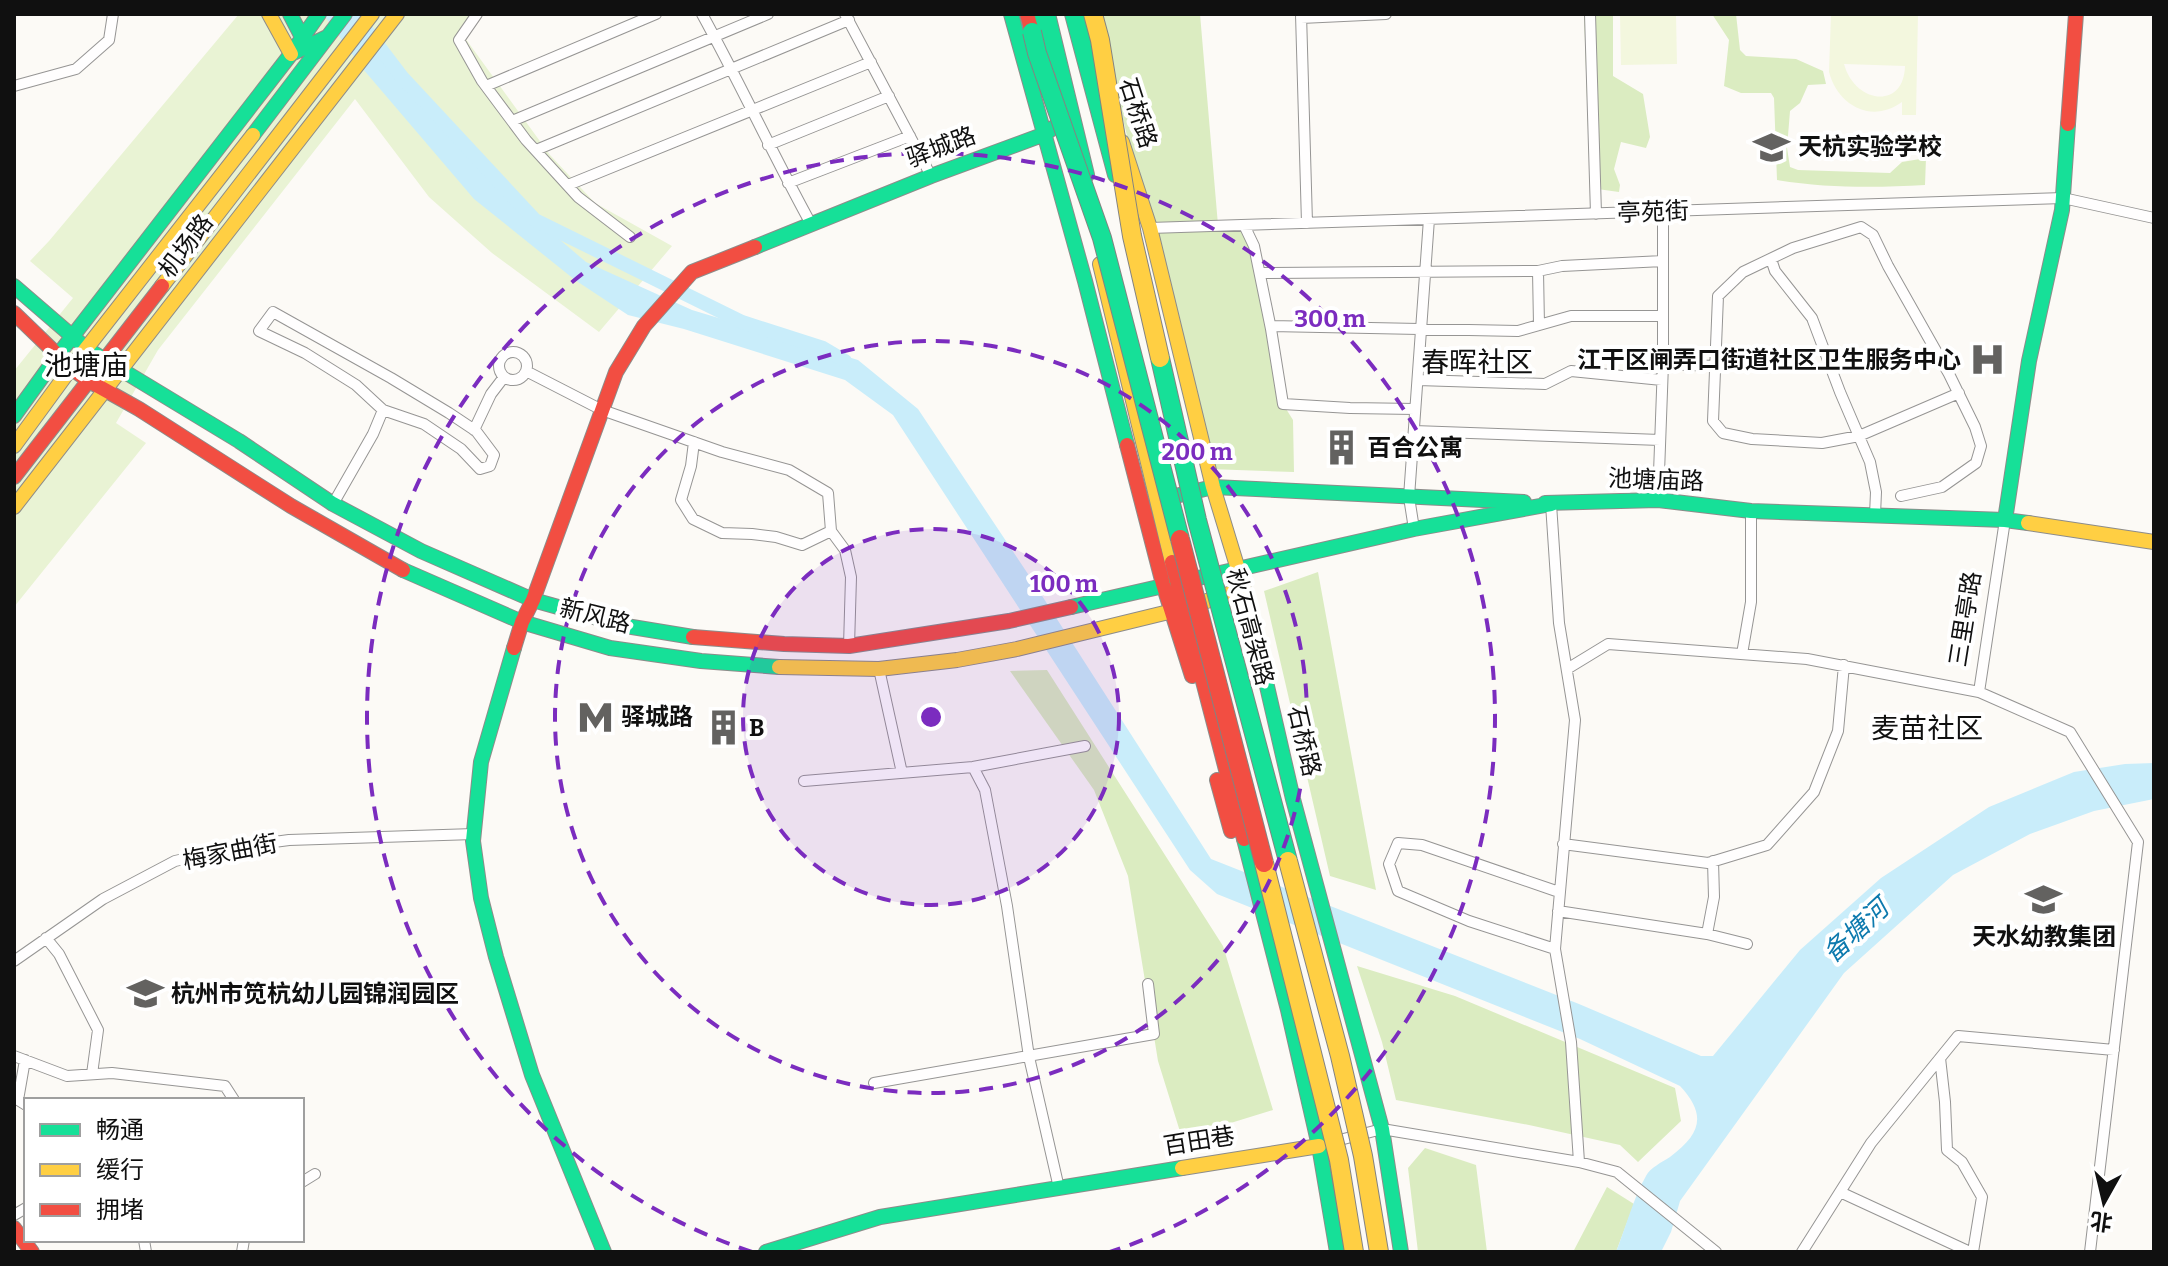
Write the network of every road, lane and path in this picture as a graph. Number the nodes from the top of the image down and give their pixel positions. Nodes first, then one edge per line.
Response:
1 (113, 14) edge
2 (269, 14) edge
3 (290, 14) edge
4 (319, 14) edge
5 (372, 14) edge
6 (397, 14) edge
7 (477, 14) edge
8 (656, 14) edge
9 (702, 14) edge
10 (768, 14) edge
11 (1011, 14) edge
12 (1027, 14) edge
13 (1038, 14) edge
14 (1048, 14) edge
15 (1072, 14) edge
16 (1083, 14) edge
17 (1093, 14) edge
18 (1386, 14) edge
19 (1590, 14) edge
20 (2076, 14) edge
21 (1301, 16) edge
22 (847, 17) edge
23 (337, 25) edge
24 (714, 36) junction
25 (302, 37) junction
26 (358, 48) junction
27 (291, 54) junction
28 (871, 62) junction
29 (732, 68) junction
30 (14, 86) edge
31 (486, 86) junction
32 (889, 96) junction
33 (752, 110) junction
34 (1066, 118) junction
35 (512, 121) junction
36 (1045, 134) junction
37 (910, 136) junction
38 (768, 145) junction
39 (536, 150) junction
40 (931, 176) junction
41 (788, 183) junction
42 (568, 185) junction
43 (2063, 198) junction
44 (1663, 211) junction
45 (1596, 214) junction
46 (2154, 218) edge
47 (1429, 219) junction
48 (1307, 223) junction
49 (811, 224) junction
50 (1244, 225) junction
51 (1150, 228) junction
52 (1132, 236) junction
53 (630, 237) dead end
54 (1102, 238) junction
55 (1771, 259) junction
56 (1663, 261) junction
57 (1426, 271) junction
58 (1538, 271) junction
59 (1260, 273) junction
60 (14, 286) edge
61 (14, 313) edge
62 (1663, 316) junction
63 (1539, 325) junction
64 (1271, 326) junction
65 (1421, 329) junction
66 (72, 337) junction
67 (87, 349) junction
68 (65, 362) junction
69 (1663, 364) junction
70 (112, 366) junction
71 (1715, 366) junction
72 (526, 371) junction
73 (504, 377) junction
74 (1418, 380) junction
75 (1662, 380) junction
76 (96, 385) junction
77 (1959, 393) junction
78 (1415, 409) junction
79 (383, 410) junction
80 (602, 410) junction
81 (14, 416) edge
82 (474, 430) junction
83 (1414, 431) junction
84 (1859, 436) junction
85 (1660, 440) junction
86 (694, 442) junction
87 (14, 446) edge
88 (14, 477) edge
89 (1213, 487) junction
90 (1901, 496) dead end
91 (1409, 497) junction
92 (1156, 500) junction
93 (1658, 500) junction
94 (333, 504) junction
95 (1551, 504) junction
96 (14, 507) edge
97 (1751, 511) junction
98 (1875, 515) junction
99 (2005, 520) junction
100 (1414, 529) junction
101 (831, 531) junction
102 (2154, 542) edge
103 (1239, 569) junction
104 (1169, 583) junction
105 (1244, 589) junction
106 (533, 600) junction
107 (1178, 610) junction
108 (522, 622) junction
109 (849, 646) junction
110 (1742, 654) junction
111 (1844, 665) junction
112 (879, 669) junction
113 (1567, 669) junction
114 (1979, 692) junction
115 (1085, 746) dead end
116 (973, 767) junction
117 (902, 773) junction
118 (804, 781) dead end
119 (474, 834) junction
120 (1563, 844) junction
121 (1713, 861) junction
122 (1559, 892) junction
123 (1558, 911) junction
124 (1707, 934) junction
125 (46, 938) junction
126 (1747, 944) dead end
127 (1555, 949) junction
128 (14, 961) edge
129 (1148, 984) dead end
130 (2114, 1050) junction
131 (1029, 1057) junction
132 (19, 1058) edge
133 (1940, 1058) junction
134 (92, 1074) junction
135 (874, 1083) dead end
136 (233, 1098) edge
137 (24, 1104) edge
138 (1382, 1129) junction
139 (1319, 1146) junction
140 (1579, 1162) junction
141 (315, 1174) dead end
142 (304, 1181) edge
143 (1059, 1188) junction
144 (1840, 1192) junction
145 (1804, 1251) edge
146 (604, 1252) edge
147 (766, 1252) edge
148 (1337, 1252) edge
149 (1354, 1252) edge
150 (1379, 1252) edge
151 (1401, 1252) edge
152 (1716, 1252) edge
153 (1972, 1252) edge
154 (2090, 1252) edge

1 - 30 street
2 - 27 main road
3 - 25 main road
4 - 25 main road, 机场路
5 - 26 main road, 机场路
6 - 26 main road, 机场路
7 - 31 street
8 - 31 street
9 - 24 street
10 - 24 street
11 - 36 main road
12 - 54 main road, bridge
13 - 34 main road
14 - 54 main road, 秋石高架路, bridge
15 - 52 main road, 秋石高架路, bridge
16 - 51 main road, 石桥路
17 - 52 main road, bridge
18 - 21 street
19 - 45 street
20 - 43 main road, 三里亭路
21 - 48 street
22 - 28 street
22 - 29 street
23 - 27 main road
23 - 67 main road, 机场路
24 - 29 street
24 - 35 street
25 - 27 main road, 机场路
26 - 70 main road, 机场路
27 - 66 main road, 机场路
28 - 32 street
28 - 33 street
29 - 33 street
29 - 39 street
31 - 35 street
32 - 37 street
32 - 38 street
33 - 38 street
33 - 42 street
34 - 36 main road, 驿城路
34 - 92 main road
35 - 39 street
36 - 40 main road, 驿城路
36 - 104 main road
37 - 40 street
37 - 41 street
38 - 41 street
39 - 42 street
40 - 49 main road, 驿城路
41 - 49 street
42 - 53 street
43 - 44 street, 亭苑街
43 - 46 street, 亭苑街
43 - 99 main road, 三里亭路
44 - 45 street, 亭苑街
44 - 56 street
45 - 47 street, 亭苑街
47 - 48 street, 亭苑街
47 - 57 street
48 - 50 street, 亭苑街
49 - 80 main road, 驿城路
50 - 51 street, 亭苑街
50 - 59 street
51 - 89 main road, 石桥路
52 - 150 main road, 秋石高架路, bridge
54 - 149 main road, 秋石高架路, bridge
55 - 71 street
55 - 77 street
55 - 84 street
56 - 58 street
56 - 62 street
57 - 58 street
57 - 59 street
57 - 65 street
58 - 63 street
59 - 64 street
60 - 66 main road, 新风路
61 - 68 main road, 新风路
62 - 63 street
62 - 69 street
63 - 65 street
64 - 65 street
64 - 78 street
65 - 74 street
66 - 67 main road, 新风路
66 - 68 main road, 机场路
67 - 68 main road, 机场路
67 - 70 main road, 新风路
68 - 76 main road, 新风路
68 - 81 main road, 机场路
68 - 87 main road, 机场路
69 - 71 street
69 - 75 street
70 - 76 main road, 机场路
70 - 94 main road, 新风路
71 - 84 street
72 - 73 street
72 - 73 street
72 - 80 street
73 - 82 street
74 - 75 street
74 - 78 street
75 - 85 street
76 - 88 main road, 机场路
76 - 96 main road, 机场路
76 - 108 main road, 新风路
77 - 84 street
77 - 90 street
78 - 83 street
79 - 82 street
79 - 82 street
79 - 94 street
80 - 86 street
80 - 106 main road, 驿城路
83 - 85 street
83 - 91 street
84 - 98 street
85 - 93 street
86 - 101 street
86 - 101 street
89 - 91 main road, 池塘庙路
89 - 92 main road, 池塘庙路
89 - 103 main road, 石桥路
91 - 95 main road, 池塘庙路
91 - 100 street
92 - 104 main road
93 - 95 main road, 池塘庙路
93 - 97 main road, 池塘庙路
94 - 106 main road, 新风路
95 - 100 main road, 新风路
95 - 113 street
97 - 98 main road, 池塘庙路
97 - 110 street
98 - 99 main road, 池塘庙路
99 - 102 main road, 池塘庙路
99 - 114 street, 三里亭路
100 - 103 main road, 新风路
101 - 109 street
103 - 104 main road, 新风路
103 - 105 main road, 石桥路
104 - 107 main road
104 - 109 main road, 新风路
105 - 107 main road, 新风路
105 - 138 main road, 石桥路
106 - 108 main road, 驿城路
106 - 109 main road, 新风路
107 - 112 main road, 新风路
107 - 139 main road
108 - 112 main road, 新风路
108 - 119 main road, 驿城路
110 - 111 street
110 - 113 street
111 - 114 street
111 - 121 street
112 - 117 street
113 - 120 street
114 - 130 street, 三里亭路
115 - 116 street
116 - 117 street
116 - 131 street
117 - 118 street
119 - 125 street, 梅家曲街
119 - 146 main road, 驿城路
120 - 121 street
120 - 122 street
121 - 124 street
122 - 123 street
122 - 127 street
123 - 124 street
123 - 127 street
124 - 126 street
125 - 128 street, 梅家曲街
125 - 134 street
127 - 140 street
129 - 131 street
130 - 133 street
130 - 154 street, 三里亭路
131 - 135 street
131 - 143 street
132 - 134 street
132 - 137 street
133 - 144 street
133 - 153 street
134 - 136 street
138 - 139 street, 百田巷
138 - 140 street, 百田巷
138 - 151 main road, 石桥路
139 - 143 main road, 百田巷
139 - 148 main road
140 - 152 street, 百田巷
141 - 142 street
143 - 147 main road, 百田巷
144 - 145 street
144 - 153 street

